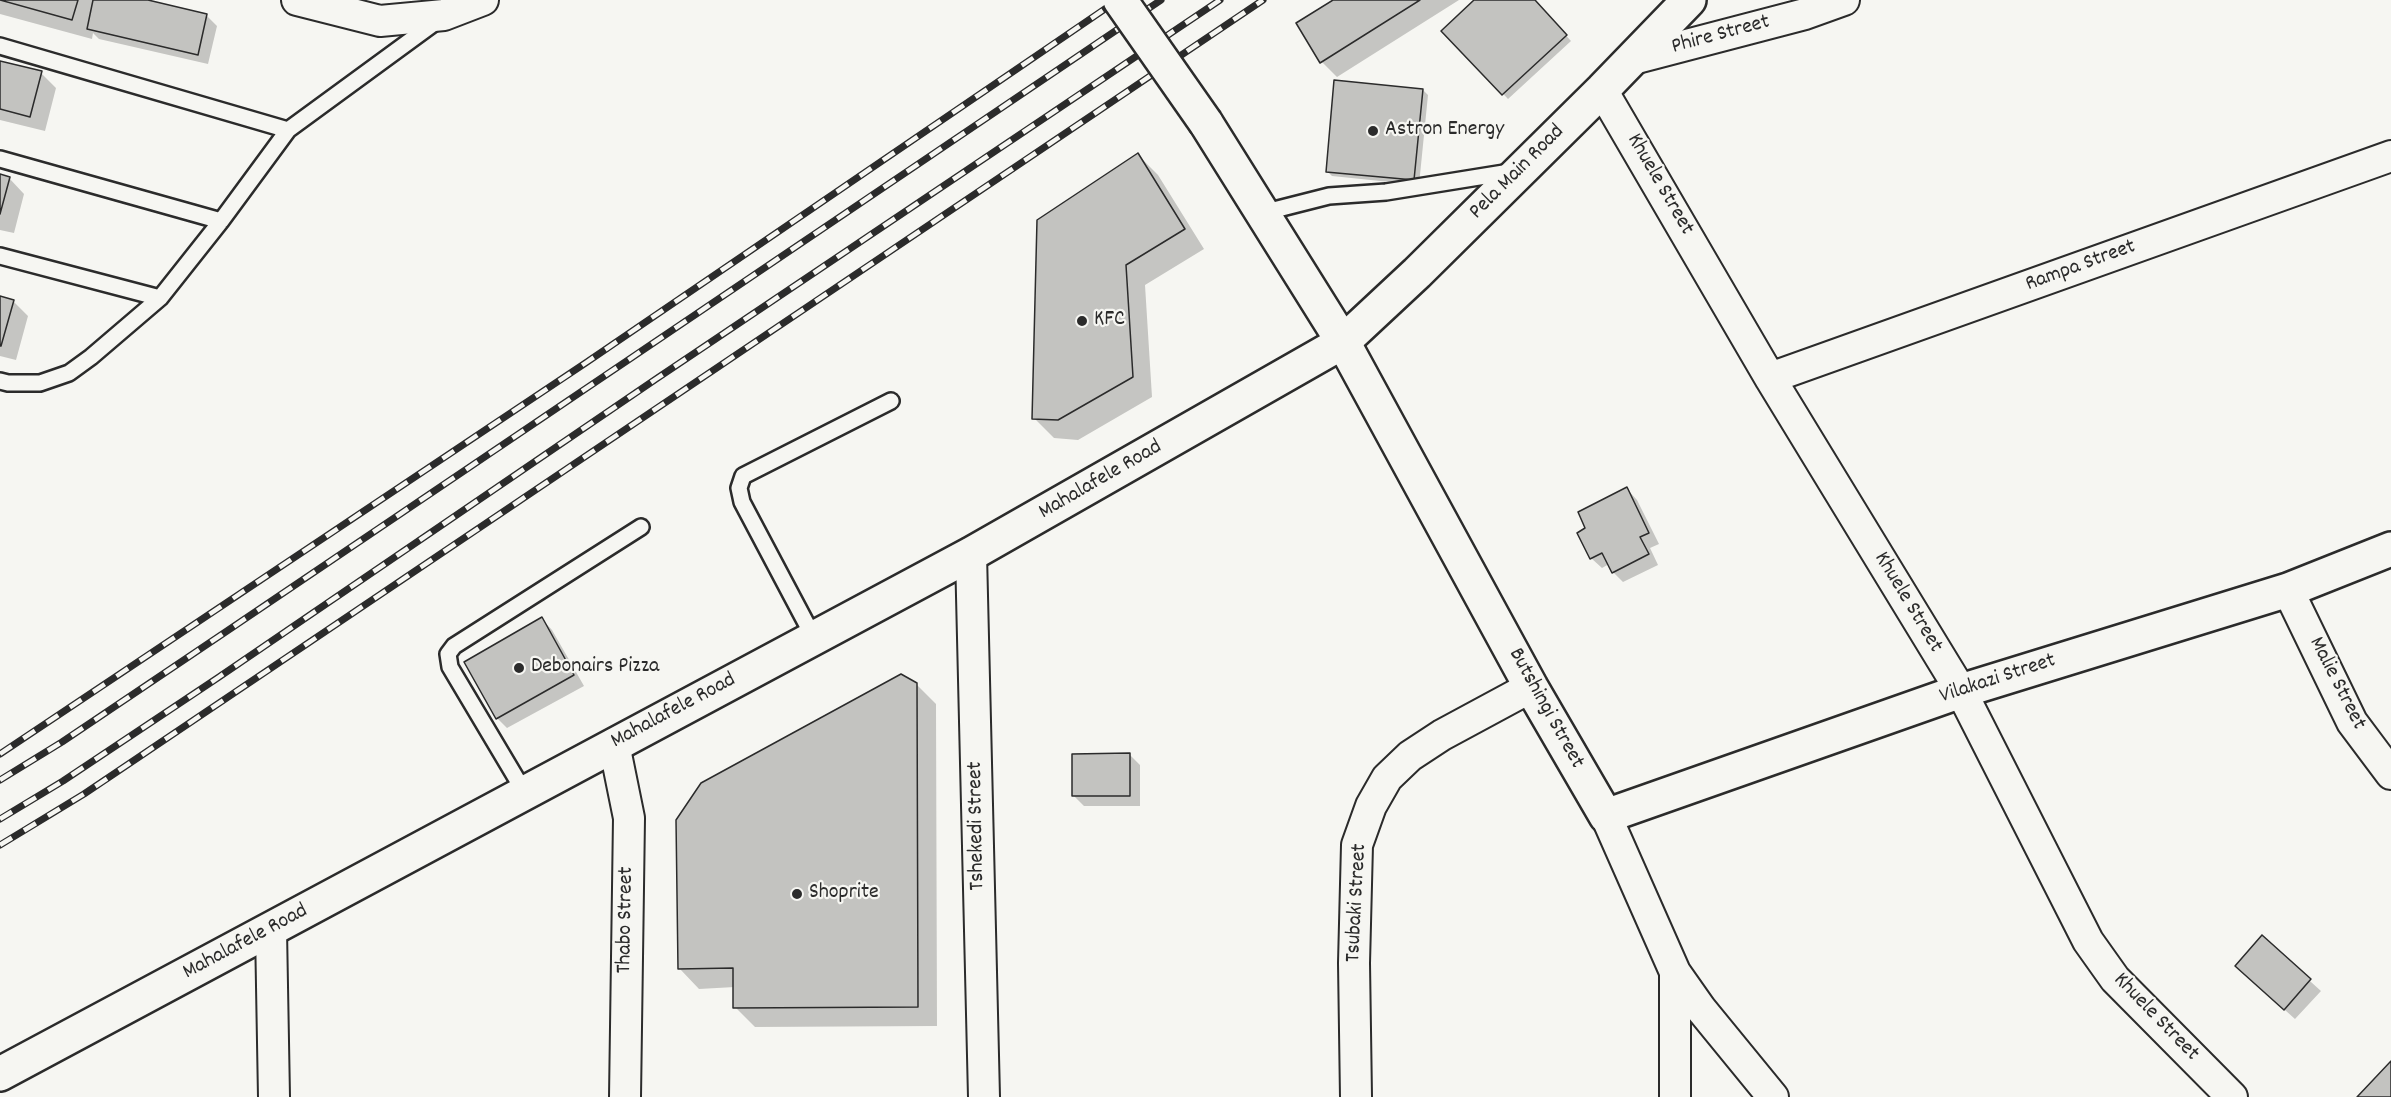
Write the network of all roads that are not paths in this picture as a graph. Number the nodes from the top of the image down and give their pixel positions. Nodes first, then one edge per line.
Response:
1 (297, 0) edge
2 (483, 0) edge
3 (1120, 0) edge
4 (1689, 0) edge
5 (1844, 0) edge
6 (444, 15) junction
7 (0, 46) edge
8 (1633, 59) junction
9 (1602, 90) junction
10 (288, 130) junction
11 (2391, 156) edge
12 (0, 159) edge
13 (1520, 171) junction
14 (1262, 213) junction
15 (221, 221) junction
16 (0, 256) edge
17 (160, 298) junction
18 (1343, 342) junction
19 (1770, 378) junction
20 (0, 381) edge
21 (891, 401) dead end
22 (641, 527) dead end
23 (2391, 549) edge
24 (971, 554) junction
25 (2289, 590) junction
26 (814, 638) junction
27 (1531, 687) junction
28 (1961, 691) junction
29 (614, 744) junction
30 (2391, 774) edge
31 (525, 794) junction
32 (1606, 816) junction
33 (271, 930) junction
34 (1675, 972) junction
35 (0, 1074) edge
36 (274, 1097) edge
37 (625, 1097) edge
38 (984, 1097) edge
39 (1356, 1097) edge
40 (1675, 1097) edge
41 (1773, 1097) edge
42 (2232, 1097) edge

1 - 6 street
2 - 6 street
3 - 14 main road, Butshingi Street, bridge
4 - 8 main road, Pela Main Road
5 - 8 street, Phire Street
6 - 10 lane
7 - 10 lane
8 - 9 main road, Pela Main Road
9 - 13 main road, Pela Main Road
9 - 19 street, Khuele Street
10 - 15 lane
11 - 19 street, Rampa Street
12 - 15 lane
13 - 14 lane
13 - 18 main road, Pela Main Road
14 - 18 main road, Butshingi Street
15 - 17 lane
16 - 17 lane
17 - 20 lane
18 - 24 main road, Mahalafele Road
18 - 27 main road, Butshingi Street
19 - 28 street, Khuele Street
21 - 26 lane
22 - 31 lane
23 - 25 main road, Vilakazi Street
24 - 26 main road, Mahalafele Road
24 - 38 street, Tshekedi Street
25 - 28 main road, Vilakazi Street
25 - 30 street, Malie Street
26 - 29 main road, Mahalafele Road
27 - 32 main road, Butshingi Street
27 - 39 street, Tsubaki Street
28 - 32 main road, Vilakazi Street
28 - 42 street, Khuele Street
29 - 31 main road, Mahalafele Road
29 - 37 street, Thabo Street
31 - 33 main road, Mahalafele Road
32 - 34 street, Butshingi Street
33 - 35 main road, Mahalafele Road
33 - 36 street
34 - 40 street, Butshingi Street
34 - 41 street

